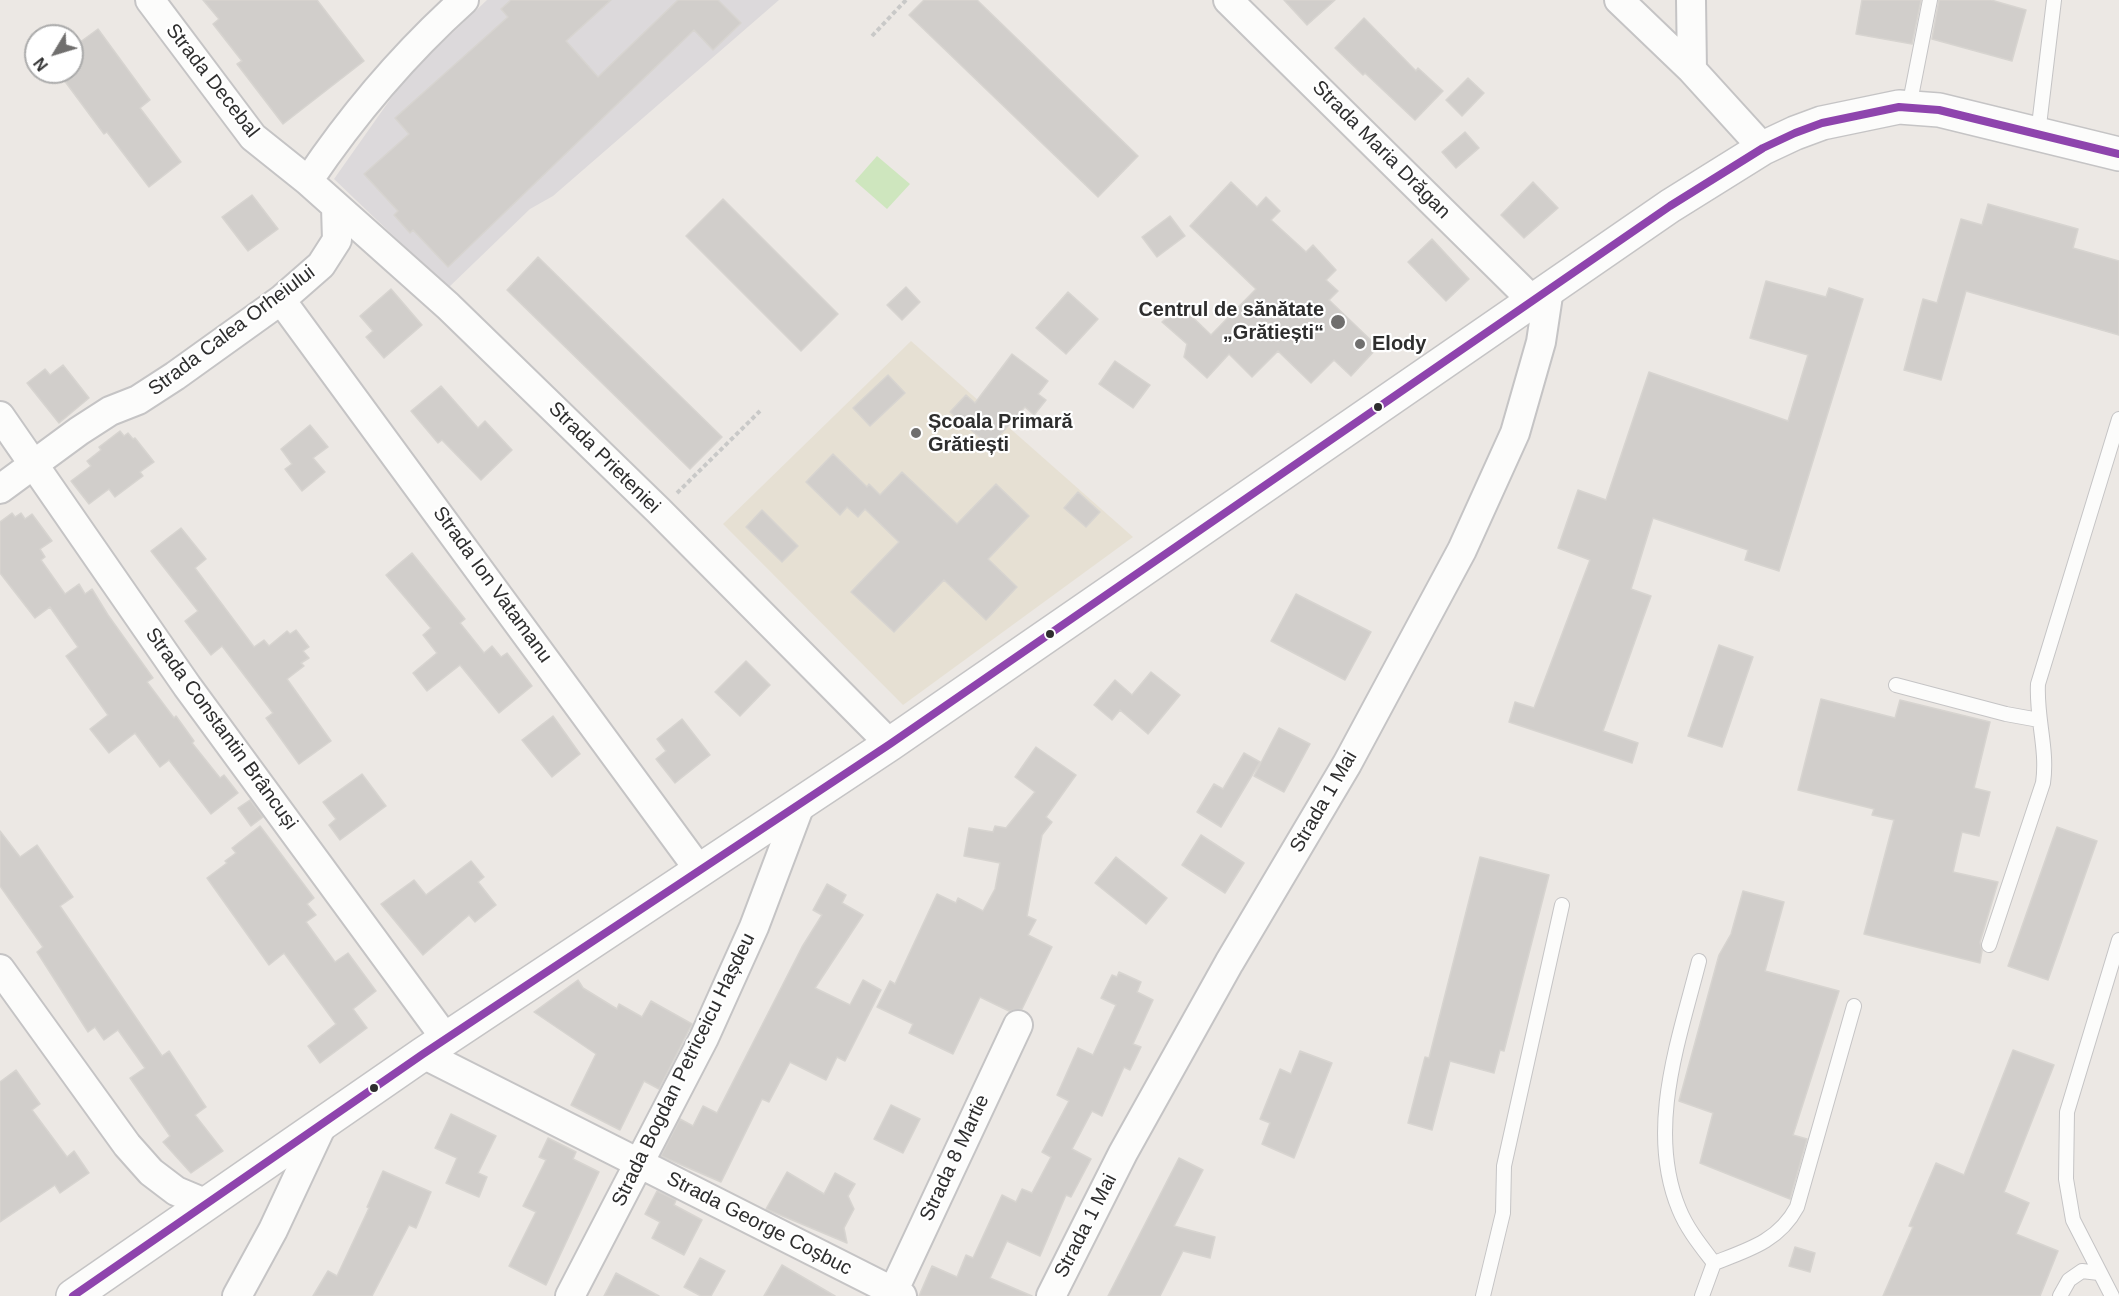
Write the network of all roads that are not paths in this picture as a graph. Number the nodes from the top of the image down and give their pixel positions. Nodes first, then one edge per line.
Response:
1 (150, 0) edge
2 (464, 0) edge
3 (1228, 0) edge
4 (1619, 0) edge
5 (1691, 0) edge
6 (1930, 0) edge
7 (2054, 0) edge
8 (1692, 70) junction
9 (1909, 107) junction
10 (2038, 134) junction
11 (1763, 148) junction
12 (2119, 154) edge
13 (308, 181) junction
14 (336, 207) junction
15 (1541, 295) junction
16 (281, 300) junction
17 (0, 416) edge
18 (2119, 419) edge
19 (35, 465) junction
20 (0, 489) edge
21 (1896, 685) dead end
22 (2039, 720) junction
23 (890, 744) junction
24 (800, 805) junction
25 (700, 872) junction
26 (1562, 905) dead end
27 (2119, 940) edge
28 (1989, 945) dead end
29 (1699, 961) dead end
30 (0, 969) edge
31 (1854, 1006) dead end
32 (1018, 1025) dead end
33 (435, 1047) junction
34 (324, 1121) junction
35 (639, 1162) junction
36 (207, 1204) junction
37 (1714, 1263) junction
38 (2099, 1274) junction
39 (882, 1291) edge
40 (73, 1296) edge
41 (237, 1296) edge
42 (570, 1296) edge
43 (1051, 1296) edge
44 (1483, 1296) edge
45 (1702, 1296) edge
46 (2060, 1296) edge
47 (2112, 1296) edge

1 - 13 street, Strada Decebal
2 - 13 street
3 - 15 street, Strada Maria Drăgan
4 - 8 street
5 - 8 street
6 - 9 lane
7 - 10 lane
8 - 11 street
9 - 10 street
9 - 11 street
10 - 12 street
11 - 15 street
13 - 14 street, Strada Prieteniei
14 - 16 street, Strada Calea Orheiului
14 - 23 street, Strada Prieteniei
15 - 23 street
15 - 43 street, Strada 1 Mai
16 - 19 street, Strada Calea Orheiului
16 - 25 street, Strada Ion Vatamanu
17 - 19 street, Strada Constantin Brâncuși
18 - 22 lane
19 - 20 street, Strada Calea Orheiului
19 - 33 street, Strada Constantin Brâncuși
21 - 22 lane
22 - 28 lane
23 - 24 street
24 - 25 street
24 - 35 street, Strada Bogdan Petriceicu Hașdeu
25 - 33 street
26 - 44 lane
27 - 38 lane
29 - 37 lane
30 - 36 street
31 - 37 lane
32 - 39 street, Strada 8 Martie
33 - 34 street
33 - 35 street, Strada George Coșbuc
34 - 36 street
34 - 41 street
35 - 39 street, Strada George Coșbuc
35 - 42 street, Strada Bogdan Petriceicu Hașdeu
36 - 40 street
37 - 45 lane
38 - 46 lane
38 - 47 lane

